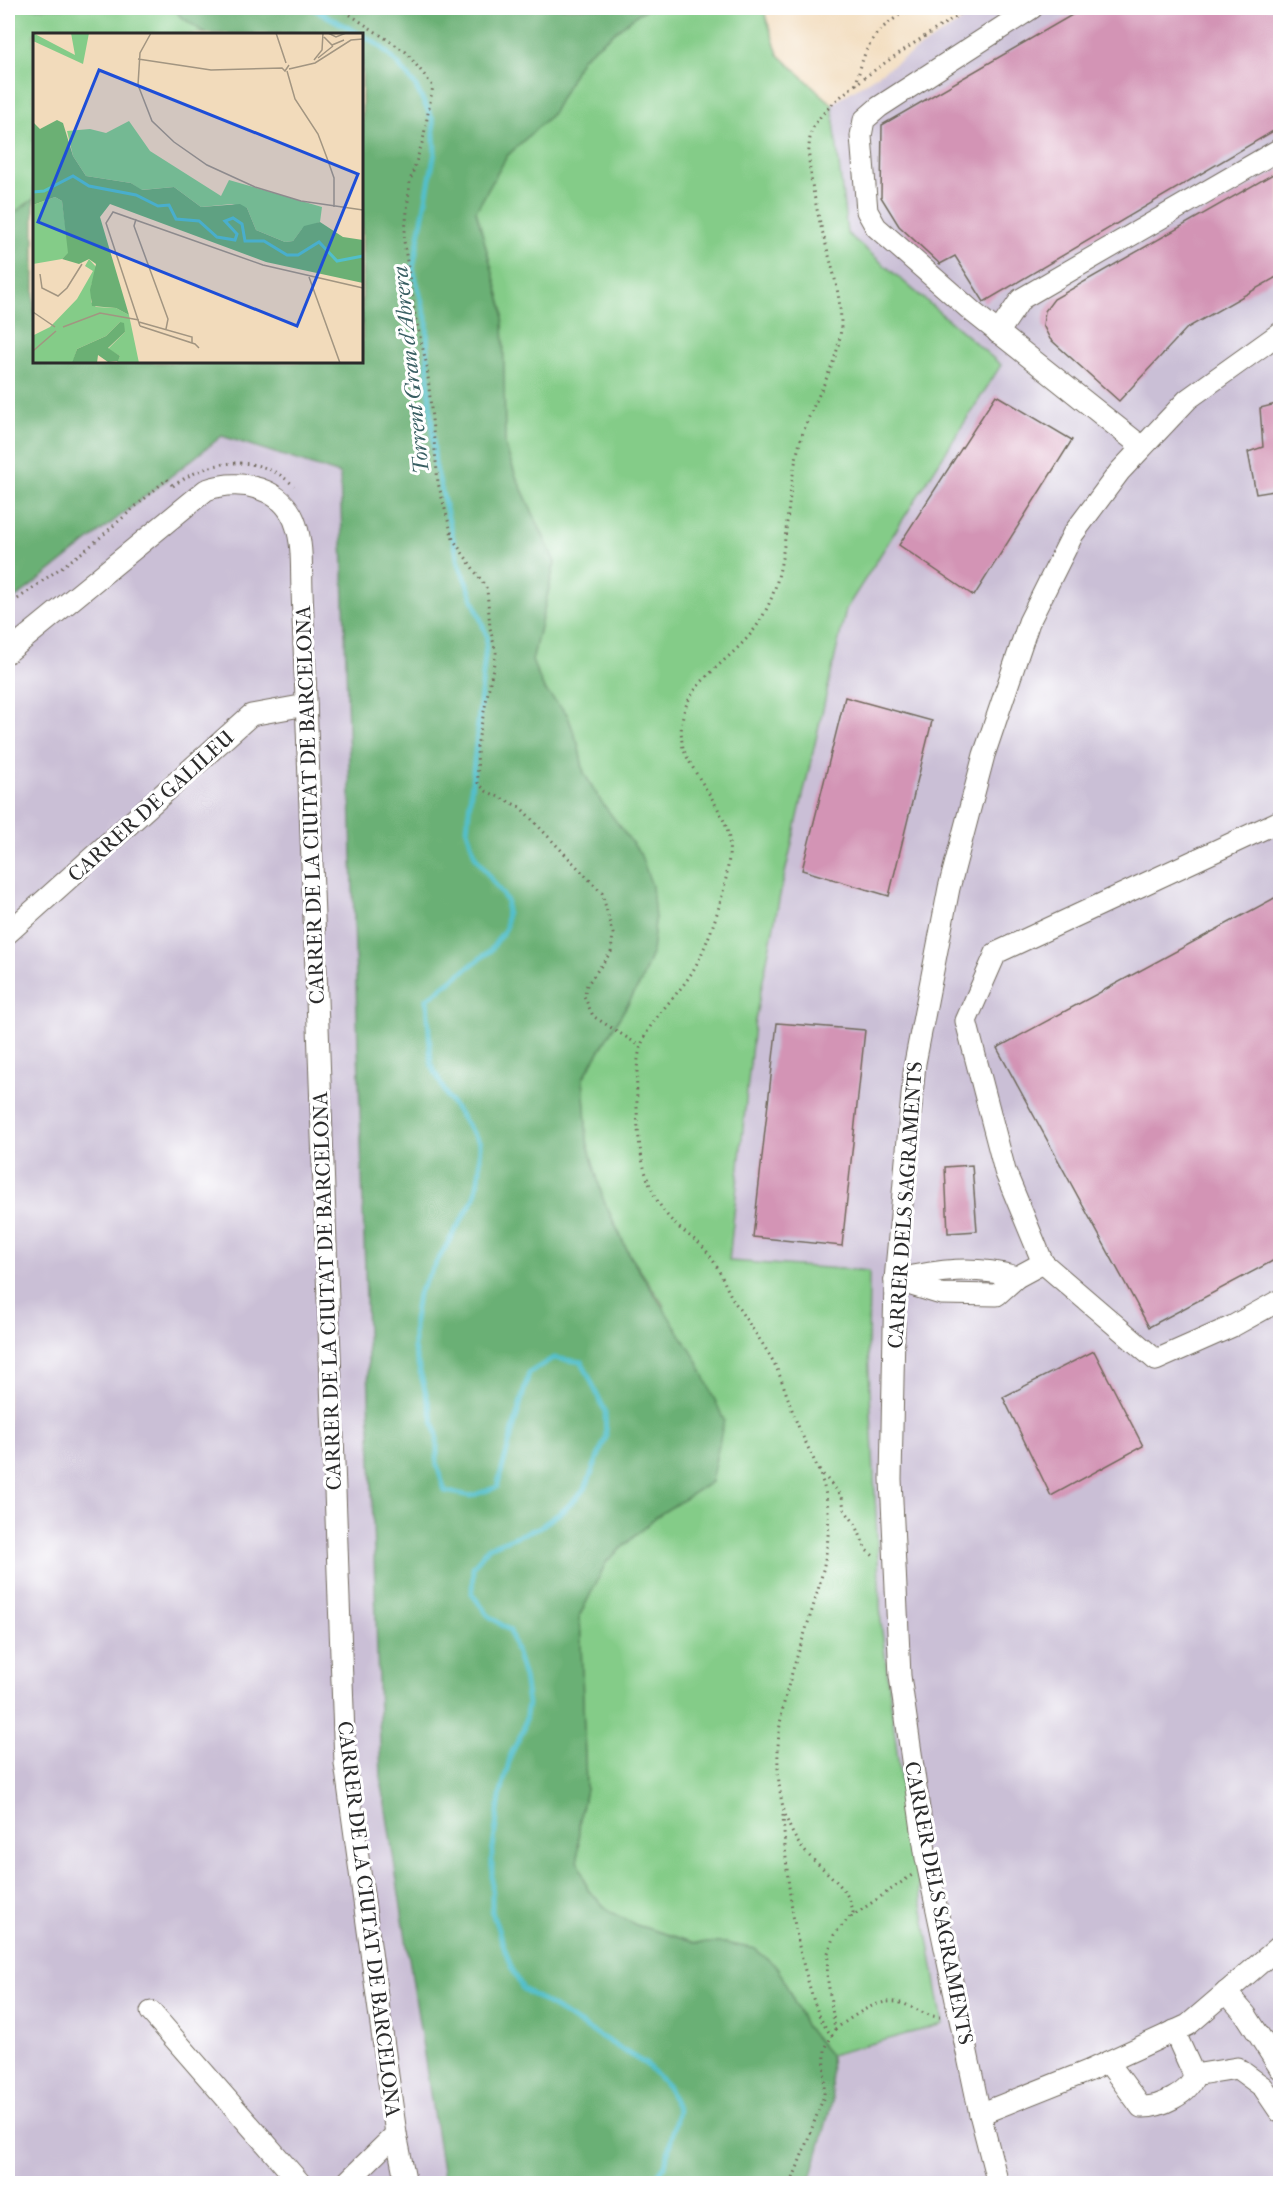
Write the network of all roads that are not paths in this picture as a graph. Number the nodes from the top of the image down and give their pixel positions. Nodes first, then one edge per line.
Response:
1 (1032, 8) edge
2 (1281, 149) edge
3 (998, 333) junction
4 (1281, 333) edge
5 (1141, 446) junction
6 (8, 652) edge
7 (306, 705) junction
8 (1281, 821) edge
9 (8, 933) edge
10 (1043, 1263) junction
11 (895, 1280) junction
12 (1281, 1300) edge
13 (1281, 1946) edge
14 (1226, 1992) junction
15 (151, 2012) dead end
16 (1174, 2031) junction
17 (1108, 2062) junction
18 (1281, 2068) edge
19 (1194, 2075) junction
20 (1281, 2112) edge
21 (980, 2114) junction
22 (396, 2134) junction
23 (301, 2184) edge
24 (345, 2184) edge
25 (406, 2184) edge
26 (999, 2184) edge

1 - 3 street
2 - 3 street
3 - 5 street
4 - 5 street, CARRER DELS SAGRAMENTS
5 - 11 street, CARRER DELS SAGRAMENTS
6 - 7 street, CARRER DE LA CIUTAT DE BARCELONA
7 - 9 street, CARRER DE GALILEU
7 - 22 street, CARRER DE LA CIUTAT DE BARCELONA
8 - 10 street
10 - 11 street
10 - 12 street
11 - 21 street, CARRER DELS SAGRAMENTS
13 - 14 street
14 - 16 street
14 - 18 street
15 - 23 street
16 - 17 street
16 - 19 street
17 - 19 street
17 - 21 street
19 - 20 street
21 - 26 street, CARRER DELS SAGRAMENTS
22 - 24 street
22 - 25 street, CARRER DE LA CIUTAT DE BARCELONA

